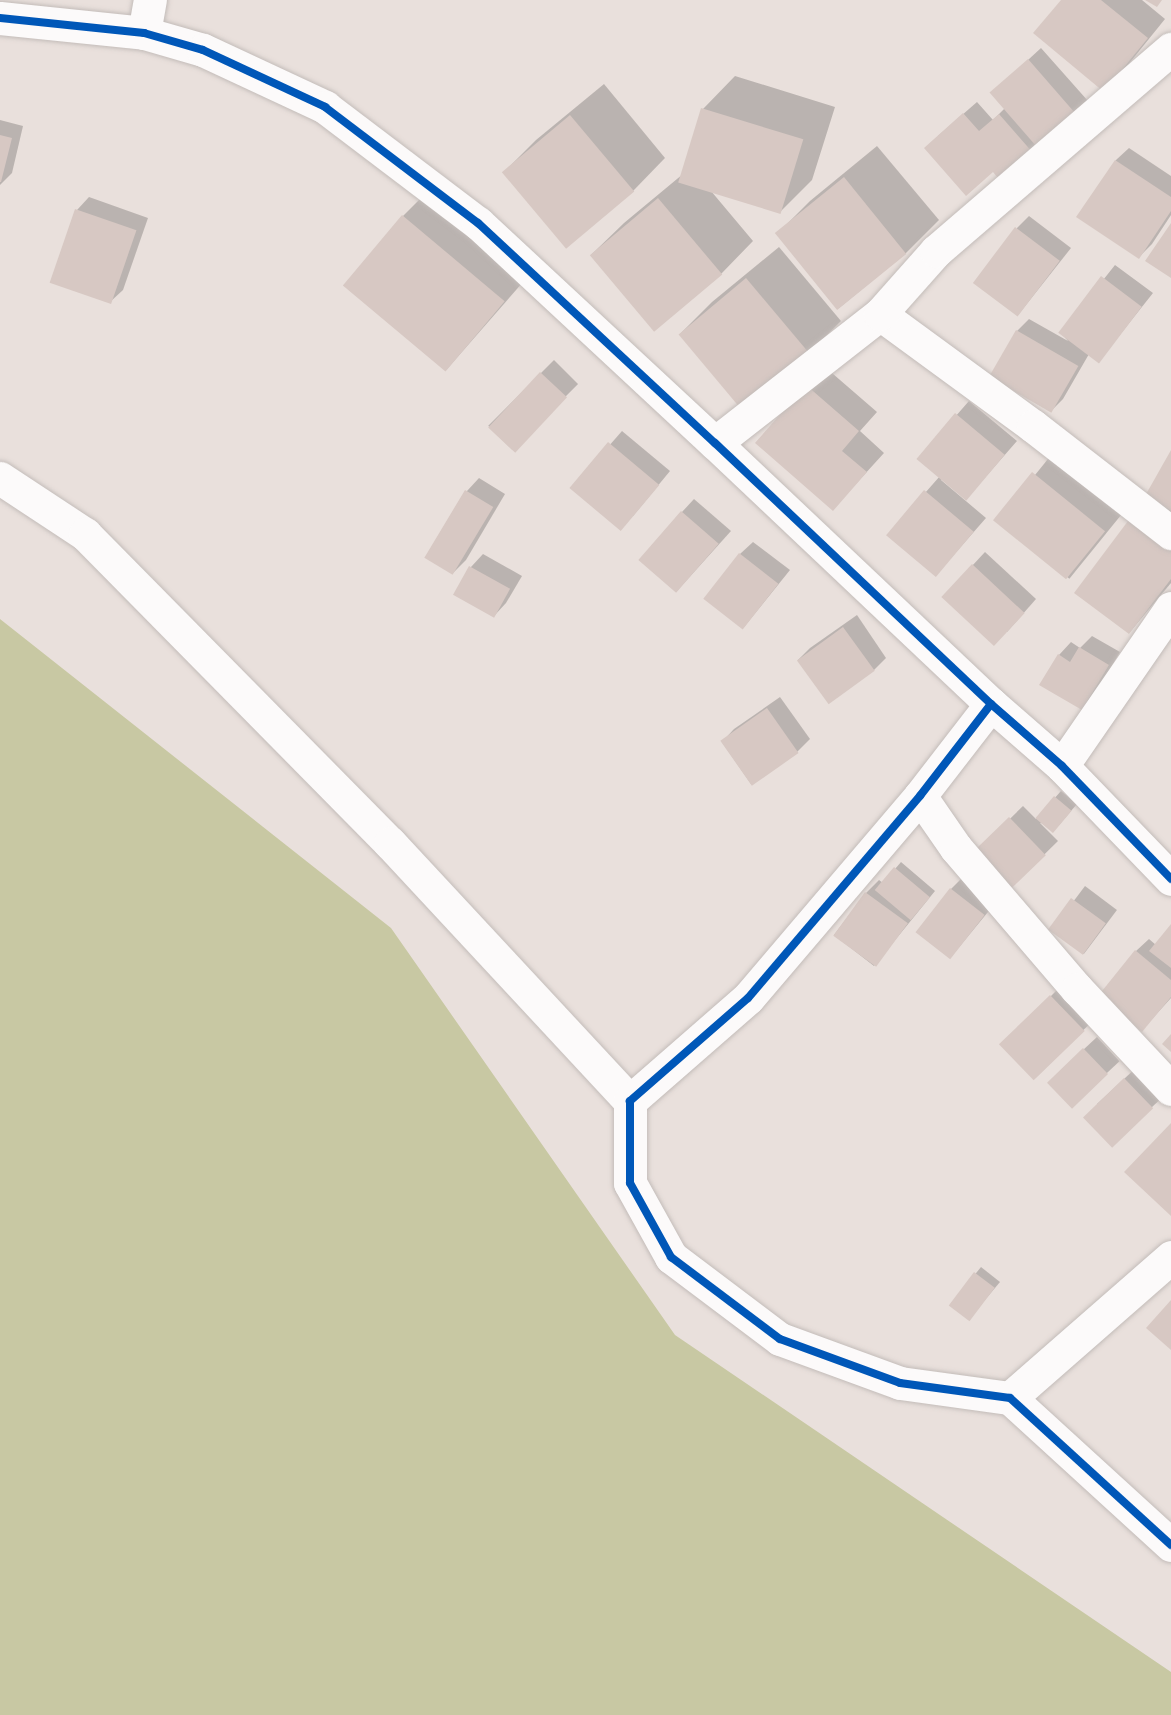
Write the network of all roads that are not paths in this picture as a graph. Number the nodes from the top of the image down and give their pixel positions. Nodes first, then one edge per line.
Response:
1 (150, 0) edge
2 (0, 18) edge
3 (144, 33) junction
4 (1171, 50) edge
5 (880, 314) junction
6 (715, 443) junction
7 (0, 478) edge
8 (1171, 533) edge
9 (1171, 608) edge
10 (991, 704) junction
11 (1062, 766) junction
12 (920, 796) junction
13 (1171, 879) edge
14 (1171, 1089) edge
15 (630, 1101) junction
16 (1171, 1257) edge
17 (1010, 1398) junction
18 (1171, 1545) edge

1 - 3 street
2 - 3 street
3 - 6 street
4 - 5 street
5 - 6 street
5 - 8 street
6 - 10 street
7 - 15 street
9 - 11 street
10 - 11 street
10 - 12 street
11 - 13 street
12 - 14 street
12 - 15 street
15 - 17 street
16 - 17 street
17 - 18 street

